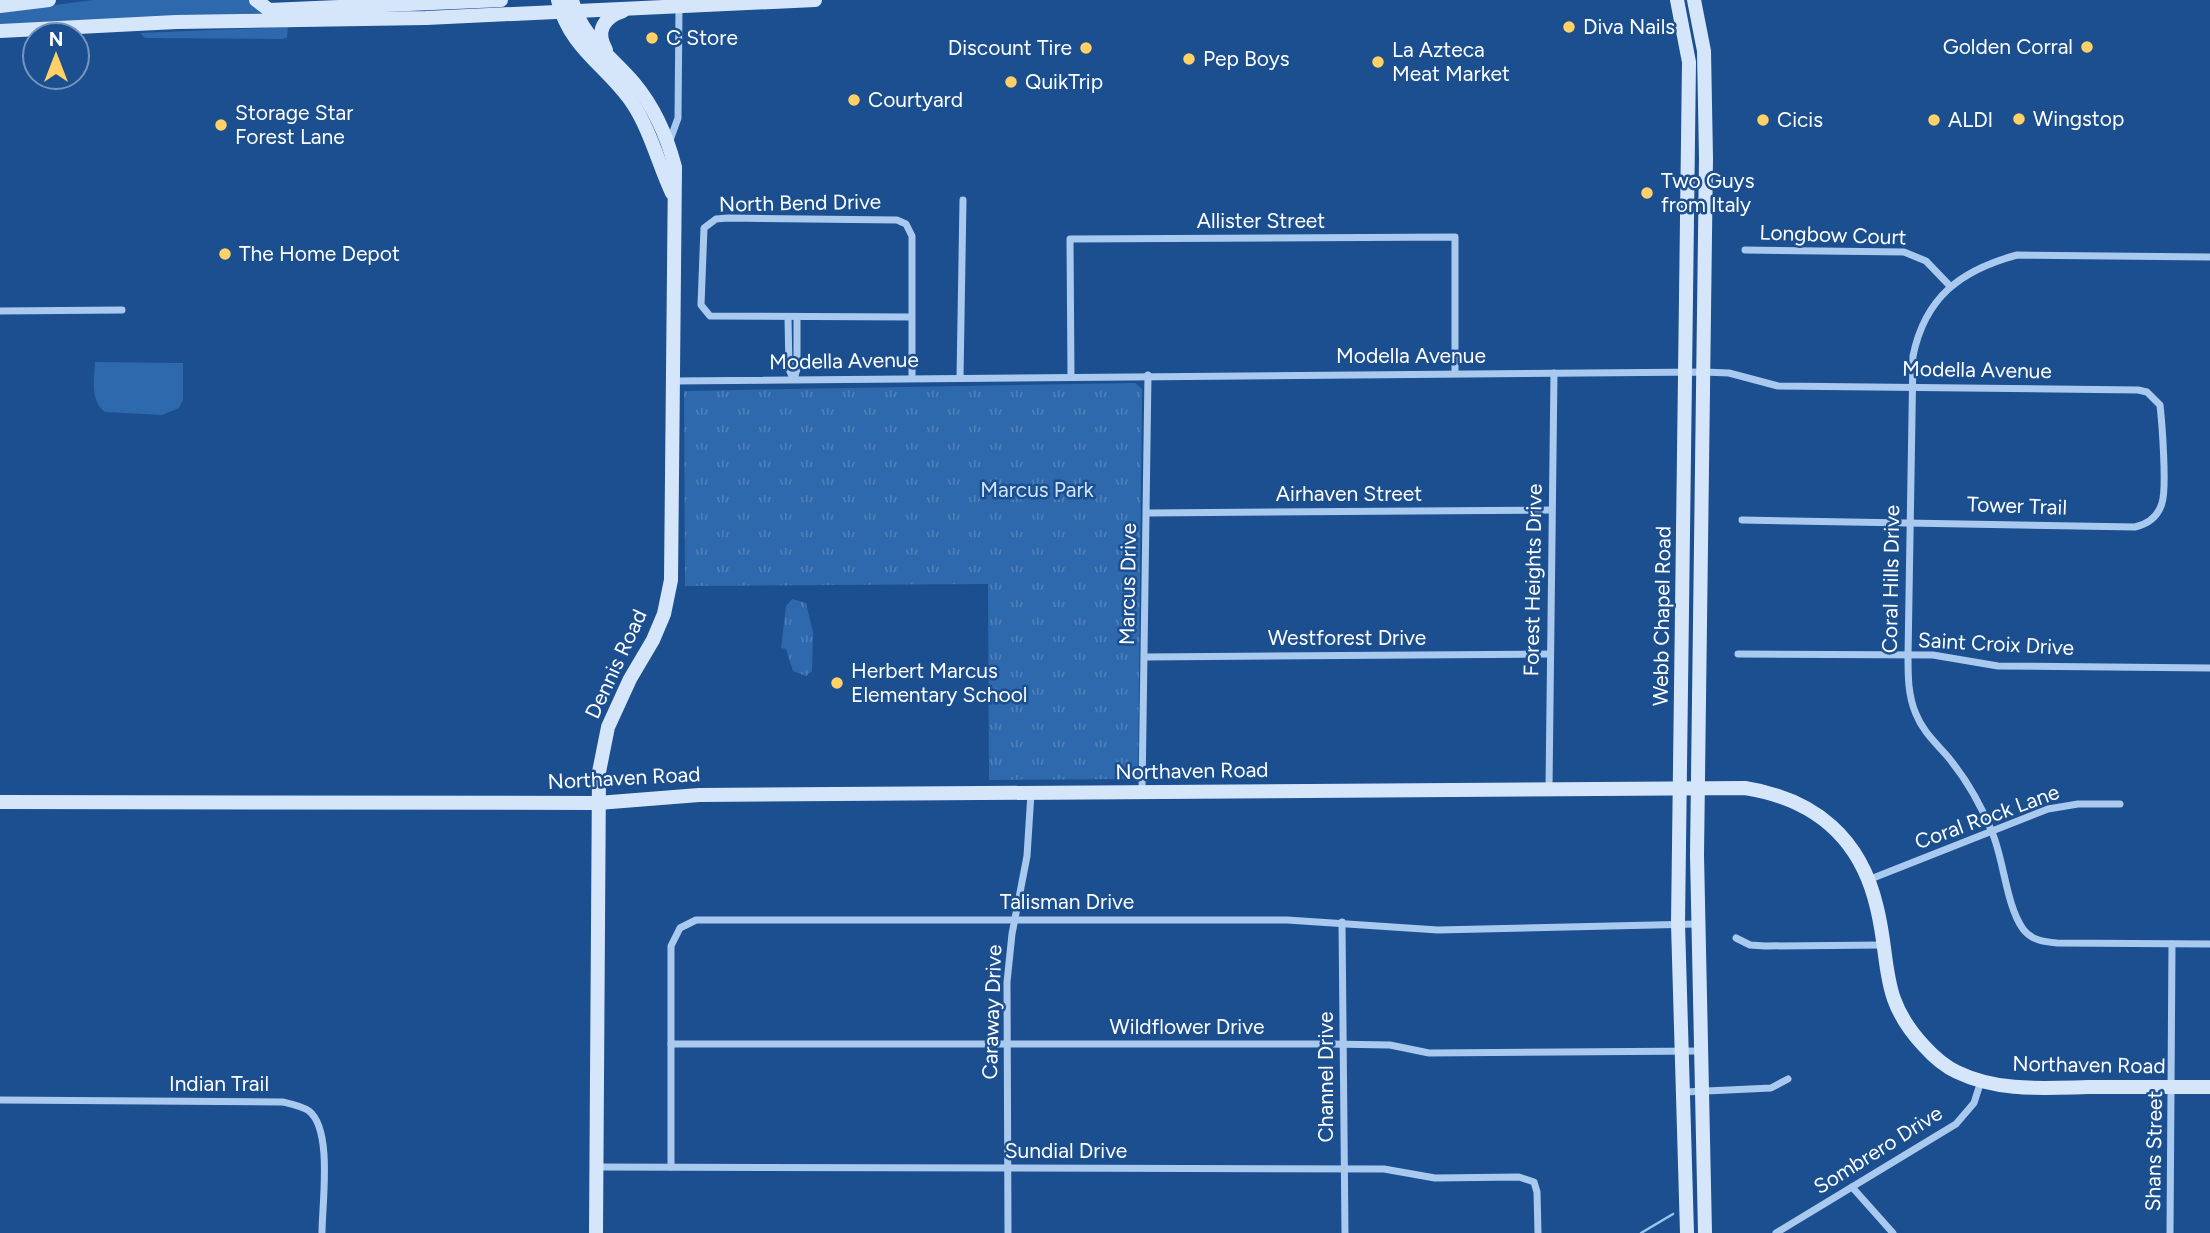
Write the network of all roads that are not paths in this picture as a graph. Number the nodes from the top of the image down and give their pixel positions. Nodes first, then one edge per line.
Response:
1 (49, 0) edge
2 (256, 0) edge
3 (501, 0) edge
4 (815, 0) edge
5 (1677, 0) edge
6 (1694, 0) edge
7 (1702, 0) edge
8 (721, 3) edge
9 (566, 5) edge
10 (0, 6) edge
11 (679, 8) junction
12 (627, 9) junction
13 (292, 15) junction
14 (1701, 26) junction
15 (0, 31) edge
16 (612, 61) junction
17 (1705, 96) junction
18 (1689, 98) junction
19 (642, 106) junction
20 (669, 144) junction
21 (675, 197) junction
22 (963, 200) dead end
23 (1745, 250) dead end
24 (2210, 257) edge
25 (1950, 286) junction
26 (122, 310) dead end
27 (0, 311) edge
28 (911, 317) junction
29 (792, 318) junction
30 (1686, 372) junction
31 (1704, 372) junction
32 (1455, 373) junction
33 (1554, 373) junction
34 (1070, 376) junction
35 (1148, 376) junction
36 (960, 377) junction
37 (912, 378) junction
38 (793, 379) junction
39 (674, 381) junction
40 (1911, 386) junction
41 (2147, 392) joint
42 (1551, 510) junction
43 (1147, 513) junction
44 (1742, 520) dead end
45 (1909, 521) junction
46 (1549, 654) junction
47 (1738, 654) dead end
48 (1908, 656) junction
49 (1145, 657) junction
50 (2210, 668) edge
51 (1699, 787) junction
52 (1549, 788) junction
53 (1680, 788) junction
54 (1142, 792) junction
55 (1031, 793) junction
56 (0, 802) edge
57 (598, 803) junction
58 (2120, 804) dead end
59 (1992, 831) junction
60 (1868, 880) junction
61 (1015, 920) junction
62 (1342, 922) junction
63 (1678, 924) junction
64 (1697, 924) junction
65 (1736, 938) dead end
66 (2172, 944) junction
67 (2210, 944) edge
68 (1883, 945) junction
69 (671, 1044) junction
70 (1007, 1044) junction
71 (1343, 1044) junction
72 (1683, 1051) junction
73 (1702, 1051) junction
74 (1788, 1079) dead end
75 (1981, 1081) junction
76 (2172, 1087) junction
77 (2210, 1087) edge
78 (1704, 1091) junction
79 (1685, 1092) junction
80 (0, 1100) edge
81 (597, 1167) junction
82 (671, 1167) junction
83 (1008, 1168) junction
84 (1343, 1169) junction
85 (1852, 1187) junction
86 (322, 1233) edge
87 (596, 1233) edge
88 (1008, 1233) edge
89 (1345, 1233) edge
90 (1538, 1233) edge
91 (1688, 1233) edge
92 (1705, 1233) edge
93 (1776, 1233) edge
94 (1893, 1233) edge
95 (2170, 1233) edge

1 - 10 street
2 - 13 street
3 - 13 street
4 - 8 street
5 - 18 street, Webb Chapel Road
6 - 14 street, Webb Chapel Road
7 - 14 street
8 - 11 street
9 - 12 street
9 - 13 street
9 - 16 street
9 - 19 street
11 - 12 street
11 - 20 street
12 - 16 street
13 - 15 street
14 - 17 street, Webb Chapel Road
16 - 19 street
17 - 18 street
17 - 31 street, Webb Chapel Road
18 - 30 street, Webb Chapel Road
19 - 20 street, Dennis Road
19 - 21 street
20 - 21 street, Dennis Road
21 - 39 street, Dennis Road
22 - 36 street
23 - 25 street, Longbow Court
24 - 25 street, Coral Hills Drive
25 - 40 street, Coral Hills Drive
26 - 27 street
28 - 29 street
28 - 29 street, North Bend Drive
28 - 37 street
29 - 38 street
30 - 31 street, Modella Avenue
30 - 33 street, Modella Avenue
30 - 53 street, Webb Chapel Road
31 - 40 street, Modella Avenue
31 - 51 street, Webb Chapel Road
32 - 33 street, Modella Avenue
32 - 34 street, Allister Street
32 - 35 street, Modella Avenue
33 - 42 street, Forest Heights Drive
34 - 35 street, Modella Avenue
34 - 36 street, Modella Avenue
35 - 43 street, Marcus Drive
36 - 37 street, Modella Avenue
37 - 38 street, Modella Avenue
38 - 39 street, Modella Avenue
39 - 57 street, Dennis Road
40 - 41 street, Modella Avenue
40 - 45 street, Coral Hills Drive
41 - 45 street, Tower Trail
42 - 43 street, Airhaven Street
42 - 46 street, Forest Heights Drive
43 - 49 street, Marcus Drive
44 - 45 street, Tower Trail
45 - 48 street, Coral Hills Drive
46 - 49 street, Westforest Drive
46 - 52 street, Forest Heights Drive
47 - 48 street, Saint Croix Drive
48 - 50 street, Saint Croix Drive
48 - 59 street, Coral Hills Drive
49 - 54 street, Marcus Drive
51 - 53 street, Northaven Road
51 - 60 street, Northaven Road
51 - 64 street, Webb Chapel Road
52 - 53 street, Northaven Road
52 - 54 street, Northaven Road
53 - 63 street, Webb Chapel Road
54 - 55 street, Northaven Road
55 - 57 street, Northaven Road
55 - 61 street, Caraway Drive
56 - 57 street, Northaven Road
57 - 81 street, Dennis Road
58 - 59 street, Coral Rock Lane
59 - 60 street, Coral Rock Lane
59 - 66 street, Coral Hills Drive
60 - 68 street, Northaven Road
61 - 62 street, Talisman Drive
61 - 69 street, Talisman Drive
61 - 70 street, Caraway Drive
62 - 63 street, Talisman Drive
62 - 71 street, Channel Drive
63 - 64 street, Talisman Drive
63 - 72 street, Webb Chapel Road
64 - 73 street, Webb Chapel Road
65 - 68 street
66 - 67 street, Coral Hills Drive
66 - 76 street, Shans Street
68 - 75 street, Northaven Road
69 - 70 street, Wildflower Drive
69 - 82 street, Talisman Drive
70 - 71 street, Wildflower Drive
70 - 83 street, Caraway Drive
71 - 72 street, Wildflower Drive
71 - 84 street, Channel Drive
72 - 73 street, Wildflower Drive
72 - 79 street, Webb Chapel Road
73 - 78 street, Webb Chapel Road
74 - 78 street
75 - 76 street, Northaven Road
75 - 85 street, Sombrero Drive
76 - 77 street, Northaven Road
76 - 95 street, Shans Street
78 - 79 street
78 - 92 street, Webb Chapel Road
79 - 91 street, Webb Chapel Road
80 - 86 street, Indian Trail
81 - 82 street, Sundial Drive
81 - 87 street, Dennis Road
82 - 83 street, Sundial Drive
83 - 84 street, Sundial Drive
83 - 88 street, Caraway Drive
84 - 89 street, Channel Drive
84 - 90 street, Sundial Drive
85 - 93 street, Sombrero Drive
85 - 94 street

